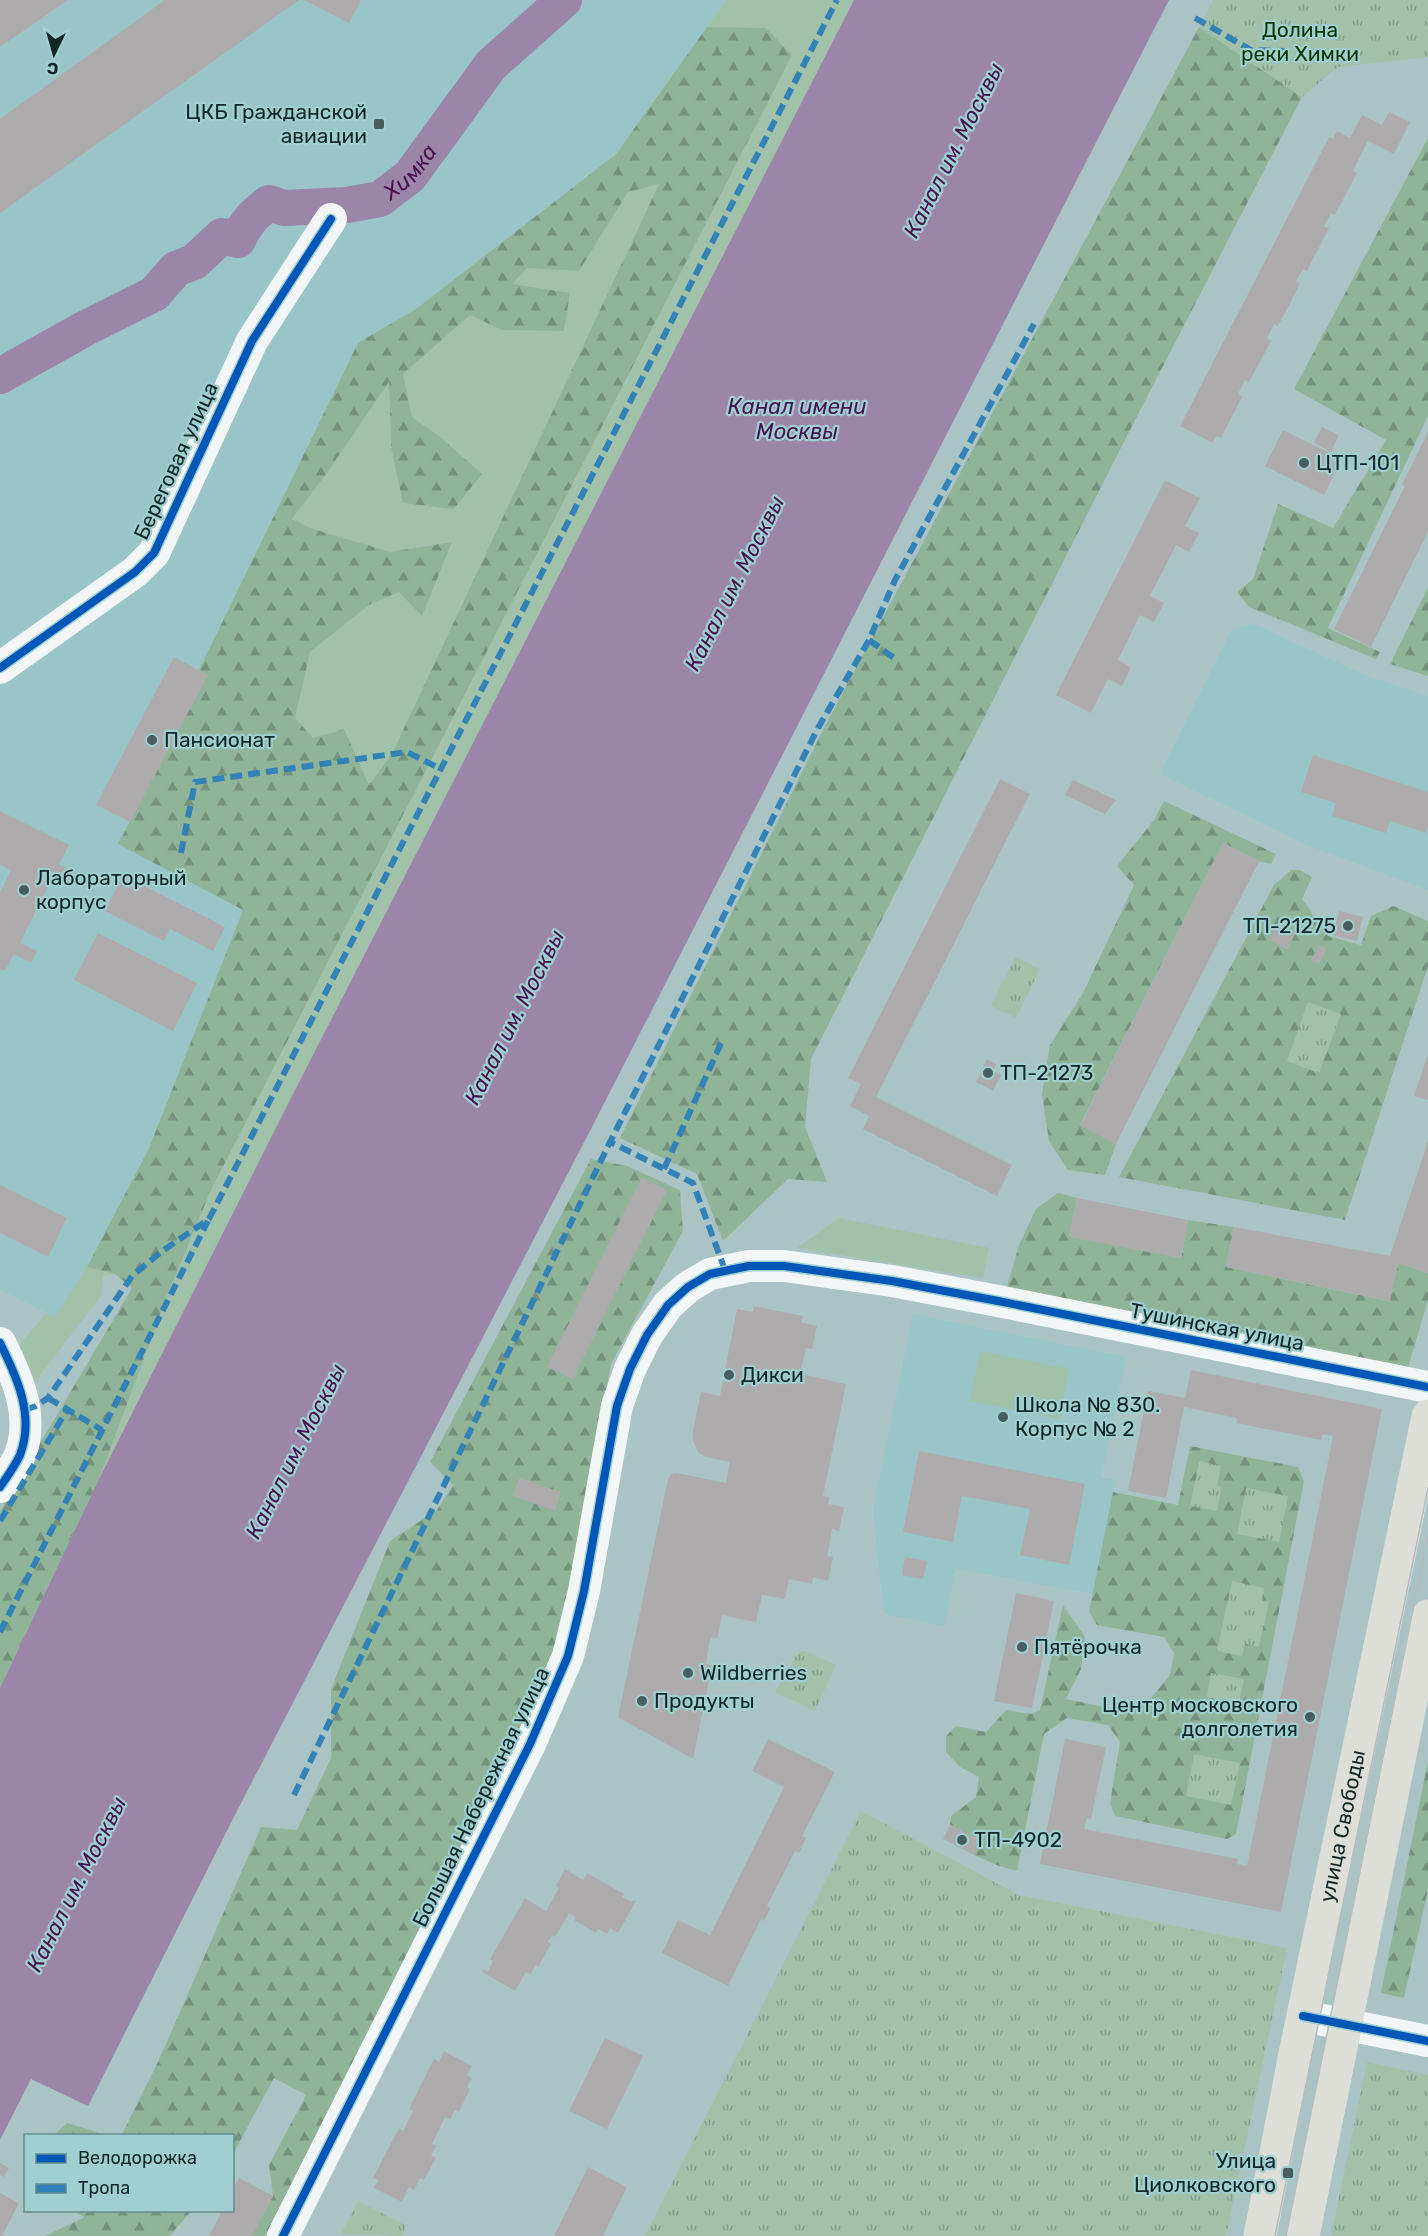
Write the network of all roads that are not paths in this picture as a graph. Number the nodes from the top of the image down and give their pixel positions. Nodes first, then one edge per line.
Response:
1 (330, 219) dead end
2 (0, 668) edge
3 (998, 1300) joint
4 (0, 1343) edge
5 (1428, 1387) edge
6 (1428, 1416) edge
7 (0, 1487) edge
8 (1428, 1616) edge
9 (1303, 2016) junction
10 (1344, 2024) junction
11 (1428, 2041) edge
12 (283, 2236) edge
13 (1260, 2236) edge
14 (1303, 2236) edge

1 - 2 street, Береговая улица
3 - 5 street, Тушинская улица
3 - 12 street, Большая Набережная улица
4 - 7 street
6 - 9 main road, улица Свободы
8 - 10 main road, улица Свободы
9 - 10 street
9 - 13 main road, улица Свободы
10 - 11 street
10 - 14 main road, улица Свободы

